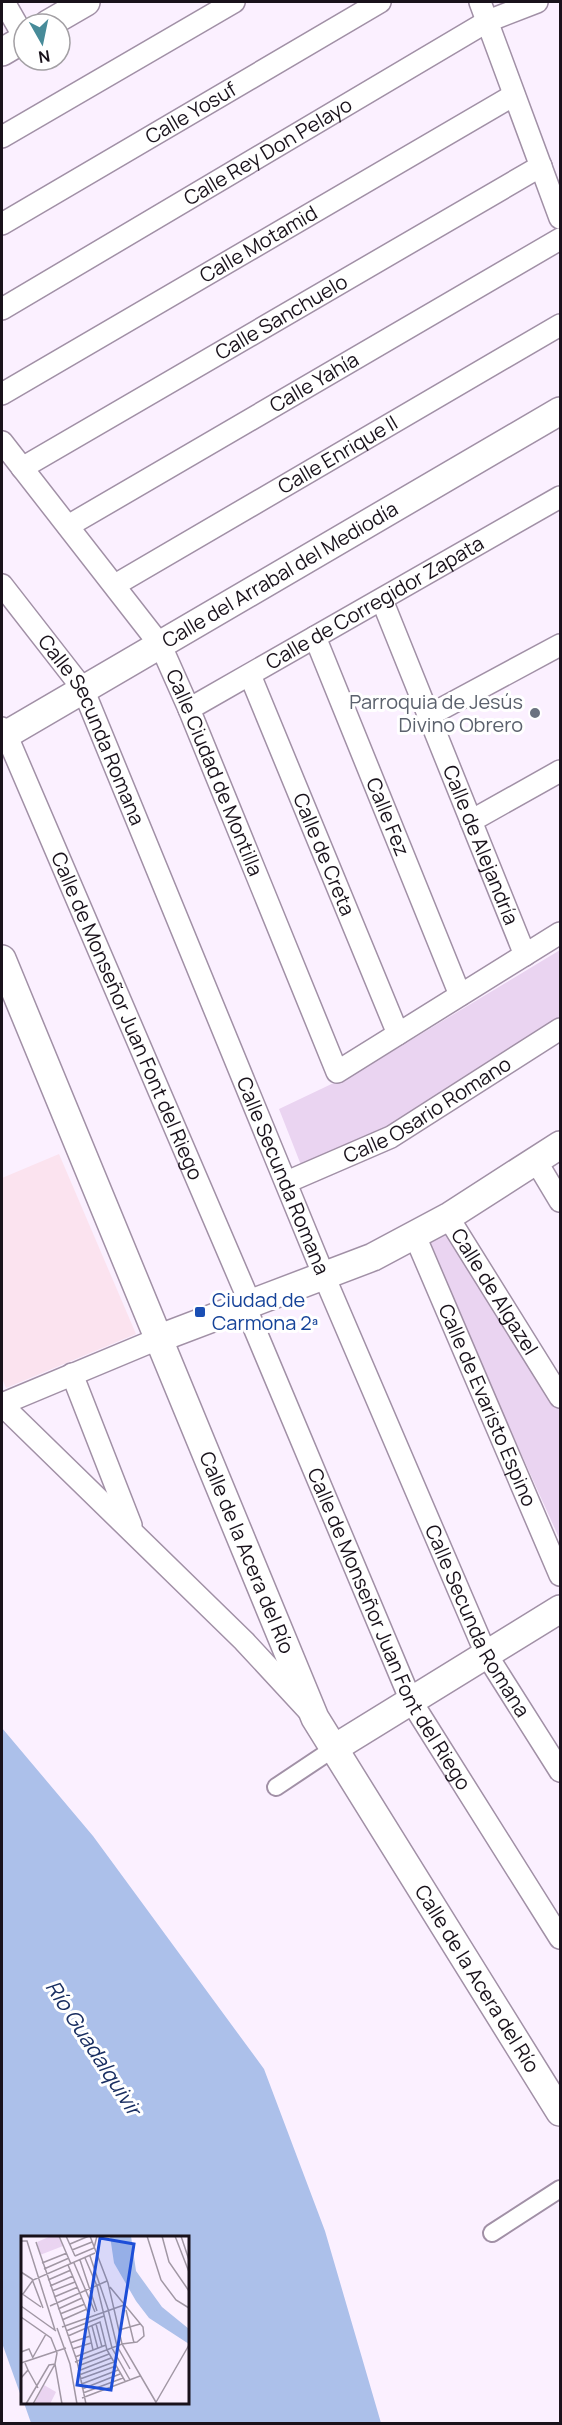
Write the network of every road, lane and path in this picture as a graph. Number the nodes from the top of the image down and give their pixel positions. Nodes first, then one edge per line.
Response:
1 (4, 2) edge
2 (86, 2) edge
3 (234, 2) edge
4 (380, 2) edge
5 (480, 2) edge
6 (537, 2) edge
7 (69, 12) edge
8 (12, 16) edge
9 (488, 21) junction
10 (514, 95) junction
11 (2, 137) edge
12 (541, 166) junction
13 (561, 218) edge
14 (2, 224) edge
15 (561, 239) edge
16 (2, 309) edge
17 (561, 325) edge
18 (2, 394) edge
19 (561, 411) edge
20 (2, 442) edge
21 (22, 468) junction
22 (561, 497) edge
23 (68, 526) junction
24 (2, 585) edge
25 (115, 585) junction
26 (382, 600) junction
27 (315, 638) junction
28 (561, 645) edge
29 (160, 646) junction
30 (250, 675) junction
31 (82, 689) junction
32 (189, 709) junction
33 (428, 716) junction
34 (3, 733) edge
35 (561, 771) edge
36 (471, 821) junction
37 (561, 933) edge
38 (525, 955) junction
39 (2, 959) edge
40 (460, 995) junction
41 (10, 1002) edge
42 (561, 1029) edge
43 (398, 1034) junction
44 (561, 1144) edge
45 (536, 1161) junction
46 (288, 1182) junction
47 (561, 1201) edge
48 (448, 1217) junction
49 (415, 1236) junction
50 (324, 1276) junction
51 (248, 1304) junction
52 (160, 1338) junction
53 (72, 1374) junction
54 (561, 1397) edge
55 (2, 1404) edge
56 (133, 1531) junction
57 (561, 1575) edge
58 (561, 1609) edge
59 (276, 1620) junction
60 (243, 1641) junction
61 (486, 1654) junction
62 (411, 1701) junction
63 (315, 1718) junction
64 (333, 1749) junction
65 (561, 1771) edge
66 (276, 1787) dead end
67 (561, 1938) edge
68 (561, 2112) edge
69 (561, 2189) edge
70 (492, 2233) dead end

1 - 8 street
2 - 7 street
3 - 11 street
4 - 14 street, Calle Yosuf
5 - 9 street
6 - 9 street, Calle Rey Don Pelayo
9 - 10 street
9 - 16 street, Calle Rey Don Pelayo
10 - 12 street
10 - 18 street, Calle Motamid
12 - 13 street
12 - 21 street, Calle Sanchuelo
15 - 23 street, Calle Yahía
17 - 25 street, Calle Enrique II
19 - 29 street, Calle del Arrabal del Mediodía
20 - 21 street, Calle Ciudad de Montilla
21 - 23 street, Calle Ciudad de Montilla
22 - 26 street, Calle de Corregidor Zapata
23 - 25 street, Calle Ciudad de Montilla
24 - 31 street, Calle Secunda Romana
25 - 29 street, Calle Ciudad de Montilla
26 - 27 street, Calle de Corregidor Zapata
26 - 33 street, Calle de Alejandría
27 - 30 street, Calle de Corregidor Zapata
27 - 40 street, Calle Fez
28 - 33 street
29 - 31 street, Calle del Arrabal del Mediodía
29 - 32 street, Calle Ciudad de Montilla
30 - 32 street, Calle de Corregidor Zapata
30 - 43 street, Calle de Creta
31 - 34 street, Calle del Arrabal del Mediodía
31 - 46 street, Calle Secunda Romana
32 - 43 street, Calle Ciudad de Montilla
33 - 36 street, Calle de Alejandría
34 - 51 street, Calle de Monseñor Juan Font del Riego
35 - 36 street
36 - 38 street, Calle de Alejandría
37 - 38 street
38 - 40 street
39 - 41 street, Calle de la Acera del Río
40 - 43 street
41 - 52 street, Calle de la Acera del Río
42 - 46 street, Calle Osario Romano
44 - 45 street
45 - 47 street
45 - 48 street
46 - 50 street, Calle Secunda Romana
48 - 49 street
48 - 54 street, Calle de Algazel
49 - 50 street
49 - 57 street, Calle de Evaristo Espino
50 - 51 street
50 - 61 street, Calle Secunda Romana
51 - 52 street
51 - 62 street, Calle de Monseñor Juan Font del Riego
52 - 53 street
52 - 59 street, Calle de la Acera del Río
53 - 55 street
53 - 56 street
55 - 56 street
56 - 60 street
58 - 61 street
59 - 60 street
59 - 63 street, Calle de la Acera del Río
60 - 63 street
61 - 62 street
61 - 65 street, Calle Secunda Romana
62 - 64 street
62 - 67 street, Calle de Monseñor Juan Font del Riego
63 - 64 street, Calle de la Acera del Río
64 - 66 street
64 - 68 street, Calle de la Acera del Río
69 - 70 street

